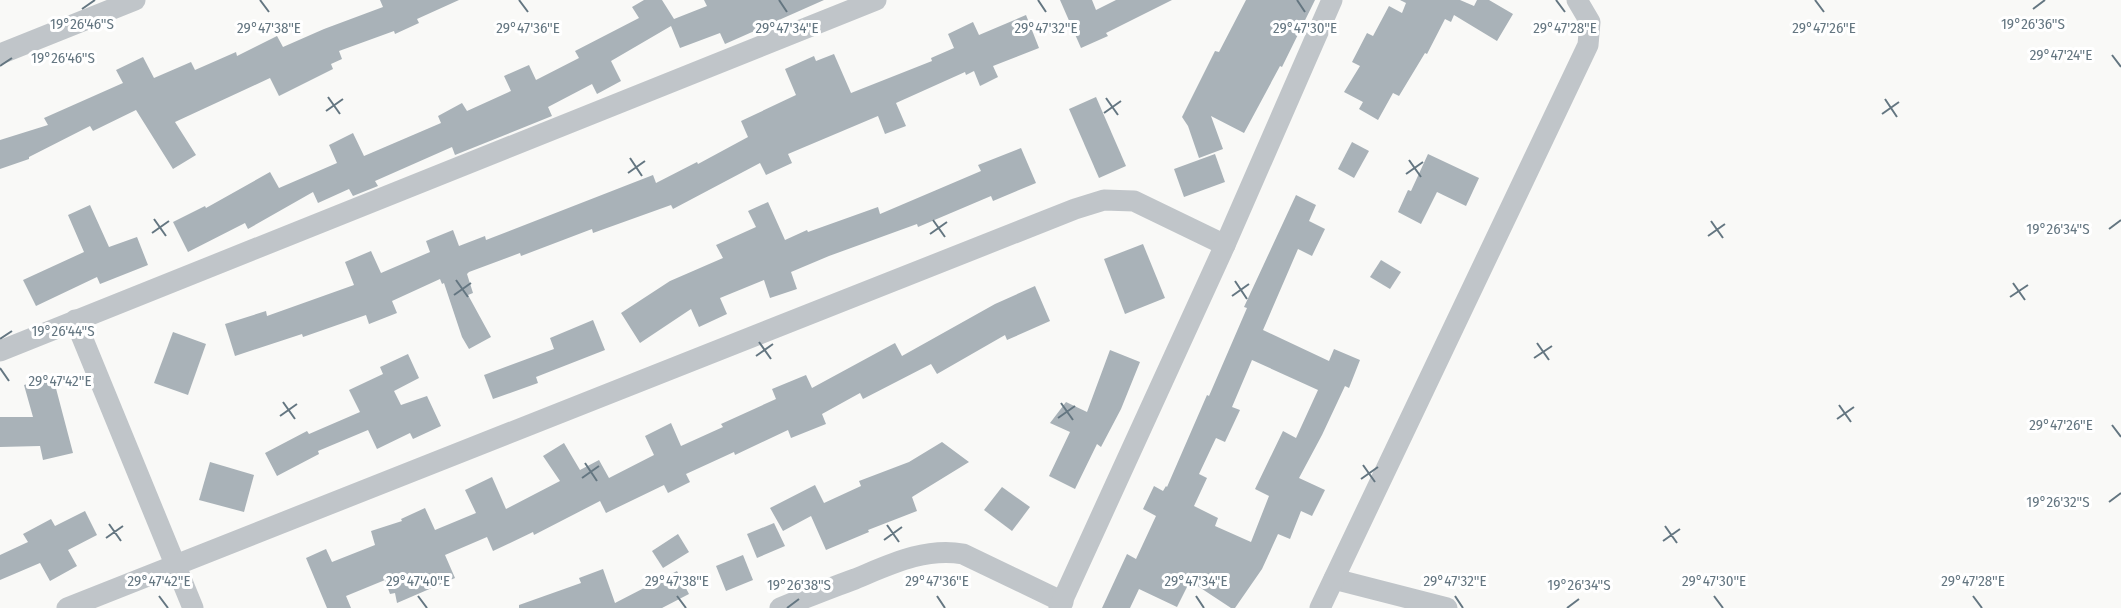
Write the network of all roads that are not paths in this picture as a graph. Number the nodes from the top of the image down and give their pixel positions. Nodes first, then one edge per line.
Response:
1 (135, 0) edge
2 (876, 0) edge
3 (1332, 0) edge
4 (1577, 0) edge
5 (0, 54) edge
6 (1225, 245) junction
7 (75, 320) junction
8 (0, 351) edge
9 (176, 564) junction
10 (1334, 579) junction
11 (1061, 605) edge
12 (67, 608) edge
13 (193, 608) edge
14 (780, 608) edge
15 (1320, 608) edge
16 (1447, 608) edge

1 - 5 street
2 - 7 street
3 - 6 street
4 - 10 street
6 - 9 street
6 - 11 street
7 - 8 street
7 - 9 street
9 - 12 street
9 - 13 street
10 - 15 street
10 - 16 street
11 - 14 street

